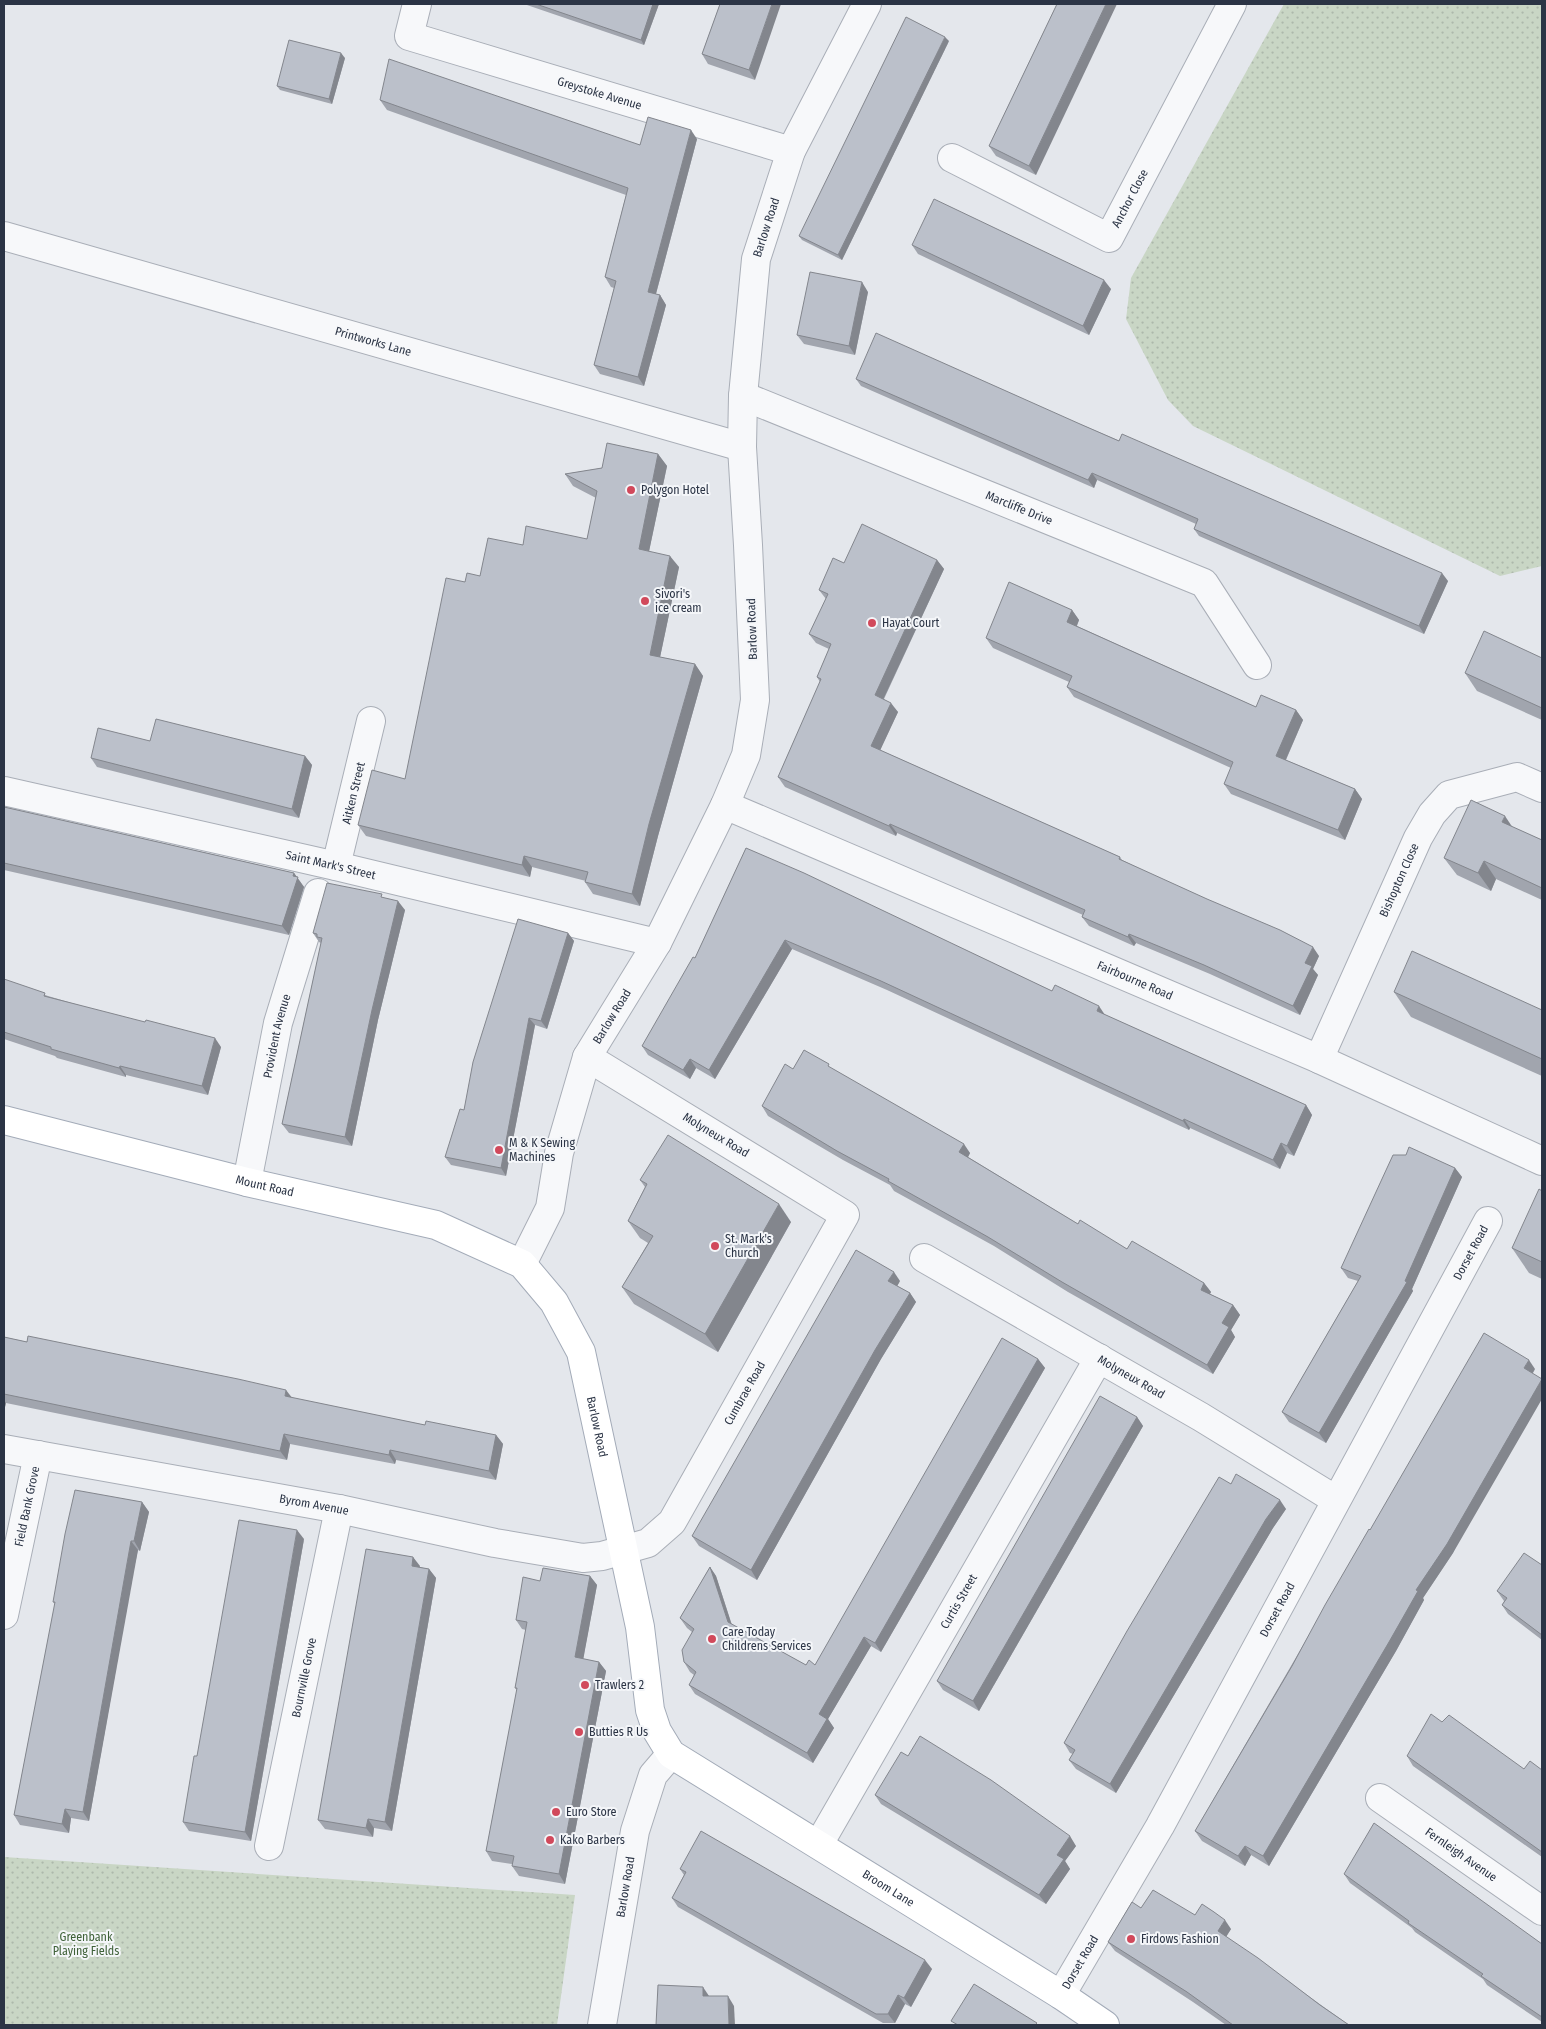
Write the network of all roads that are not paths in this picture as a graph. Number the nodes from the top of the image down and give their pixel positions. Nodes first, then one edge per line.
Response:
1 (417, 4) edge
2 (867, 4) edge
3 (1232, 4) edge
4 (791, 151) junction
5 (952, 158) dead end
6 (4, 236) edge
7 (743, 396) junction
8 (742, 447) junction
9 (1257, 665) dead end
10 (371, 721) dead end
11 (1542, 788) edge
12 (4, 791) edge
13 (725, 805) junction
14 (336, 866) junction
15 (318, 894) dead end
16 (657, 943) junction
17 (587, 1057) junction
18 (1320, 1059) junction
19 (4, 1120) edge
20 (1542, 1161) edge
21 (247, 1182) junction
22 (844, 1215) joint
23 (1488, 1221) dead end
24 (924, 1258) dead end
25 (522, 1264) junction
26 (1099, 1358) junction
27 (4, 1449) edge
28 (38, 1455) junction
29 (1336, 1500) junction
30 (339, 1509) junction
31 (624, 1550) junction
32 (4, 1615) edge
33 (671, 1754) junction
34 (1380, 1798) dead end
35 (819, 1844) junction
36 (269, 1846) dead end
37 (1542, 1911) edge
38 (1061, 1995) junction
39 (602, 2025) edge
40 (1105, 2025) edge

1 - 4 street, Greystoke Avenue
2 - 4 street, Barlow Road
3 - 5 street, Anchor Close
4 - 7 street, Barlow Road
6 - 8 street, Printworks Lane
7 - 8 street, Barlow Road
7 - 9 street, Marcliffe Drive
8 - 13 street, Barlow Road
10 - 14 street, Aitken Street
11 - 18 street, Bishopton Close
12 - 14 street, Saint Mark's Street
13 - 16 street, Barlow Road
13 - 18 street, Fairbourne Road
14 - 16 street, Saint Mark's Street
15 - 21 street, Provident Avenue
16 - 17 street, Barlow Road
17 - 22 street, Molyneux Road
17 - 25 street, Barlow Road
18 - 20 street, Fairbourne Road
19 - 21 main road, Mount Road
21 - 25 main road, Mount Road
22 - 31 street, Cumbrae Road
23 - 29 street, Dorset Road
24 - 26 street, Molyneux Road
25 - 31 main road, Barlow Road
26 - 29 street, Molyneux Road
26 - 35 street, Curtis Street
27 - 28 street, Byrom Avenue
28 - 30 street, Byrom Avenue
28 - 32 street, Field Bank Grove
29 - 38 street, Dorset Road
30 - 31 street, Byrom Avenue
30 - 36 street, Bournville Grove
31 - 33 main road, Barlow Road
33 - 35 main road, Broom Lane
33 - 39 street, Barlow Road
34 - 37 street, Fernleigh Avenue
35 - 38 main road, Broom Lane
38 - 40 main road, Broom Lane

